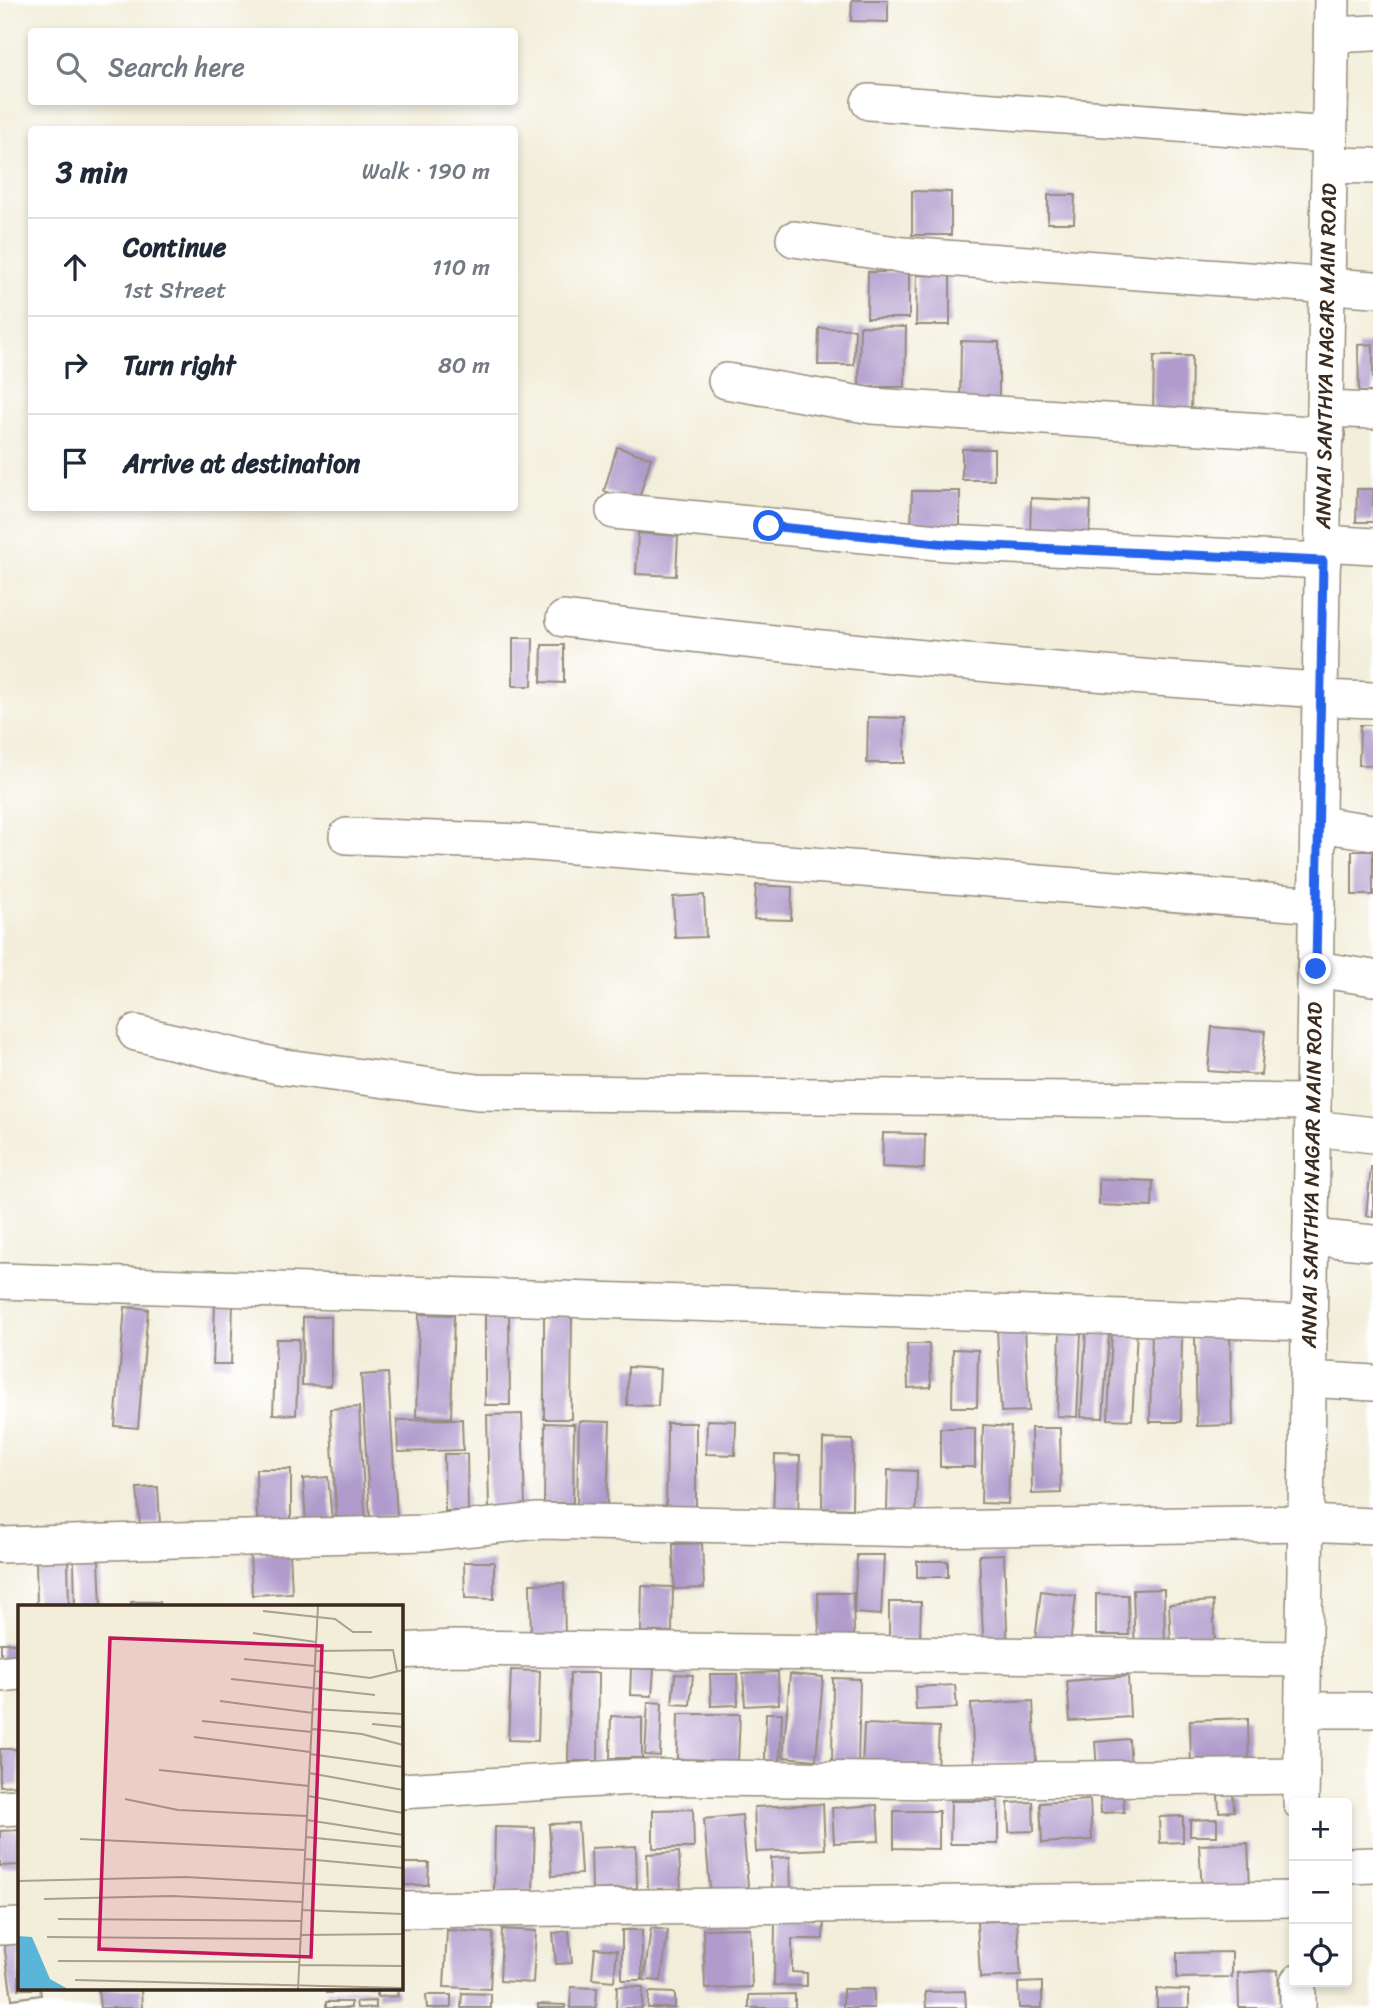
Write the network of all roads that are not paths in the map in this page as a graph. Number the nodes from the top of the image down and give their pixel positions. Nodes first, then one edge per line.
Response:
1 (1332, 0) edge
2 (1373, 33) edge
3 (1332, 35) junction
4 (869, 102) dead end
5 (1330, 150) junction
6 (1373, 166) edge
7 (794, 239) dead end
8 (1328, 287) junction
9 (1373, 289) edge
10 (726, 381) dead end
11 (1373, 411) edge
12 (1326, 422) junction
13 (614, 511) dead end
14 (1373, 546) edge
15 (1323, 552) junction
16 (564, 619) dead end
17 (1320, 694) junction
18 (1373, 700) edge
19 (1318, 824) junction
20 (1373, 832) edge
21 (347, 836) dead end
22 (1317, 905) junction
23 (1316, 969) junction
24 (1373, 978) edge
25 (136, 1033) dead end
26 (1313, 1115) junction
27 (1373, 1135) edge
28 (1311, 1237) junction
29 (1373, 1242) edge
30 (0, 1281) edge
31 (1310, 1323) junction
32 (1308, 1379) junction
33 (1373, 1383) edge
34 (1306, 1523) junction
35 (1373, 1526) edge
36 (0, 1545) edge
37 (402, 1651) edge
38 (1304, 1659) junction
39 (18, 1672) edge
40 (0, 1674) edge
41 (1303, 1710) junction
42 (1373, 1710) edge
43 (1302, 1790) edge
44 (402, 1791) edge
45 (18, 1807) edge
46 (0, 1808) edge
47 (1373, 1865) edge
48 (1352, 1866) edge
49 (1289, 1899) edge
50 (402, 1910) edge
51 (18, 1926) edge
52 (0, 1927) edge
53 (1298, 1987) edge
54 (1298, 2008) edge

1 - 3 street, ANNAI SANTHYA NAGAR MAIN ROAD
2 - 3 street
3 - 5 street, ANNAI SANTHYA NAGAR MAIN ROAD
4 - 5 street
5 - 6 street
5 - 8 street, ANNAI SANTHYA NAGAR MAIN ROAD
7 - 8 street
8 - 9 street
8 - 12 street, ANNAI SANTHYA NAGAR MAIN ROAD
10 - 12 street
11 - 12 street
12 - 15 street, ANNAI SANTHYA NAGAR MAIN ROAD
13 - 15 street
14 - 15 street
15 - 17 street, ANNAI SANTHYA NAGAR MAIN ROAD
16 - 17 street
17 - 18 street
17 - 19 street, ANNAI SANTHYA NAGAR MAIN ROAD
19 - 20 street
19 - 22 street, ANNAI SANTHYA NAGAR MAIN ROAD
21 - 22 street
22 - 23 street, ANNAI SANTHYA NAGAR MAIN ROAD
23 - 24 street
23 - 26 street, ANNAI SANTHYA NAGAR MAIN ROAD
25 - 26 street
26 - 27 street
26 - 28 street, ANNAI SANTHYA NAGAR MAIN ROAD
28 - 29 street
28 - 31 street, ANNAI SANTHYA NAGAR MAIN ROAD
30 - 31 street
31 - 32 street, ANNAI SANTHYA NAGAR MAIN ROAD
32 - 33 street
32 - 34 street, ANNAI SANTHYA NAGAR MAIN ROAD
34 - 35 street
34 - 36 street
34 - 38 street, ANNAI SANTHYA NAGAR MAIN ROAD
37 - 38 street
38 - 41 street, ANNAI SANTHYA NAGAR MAIN ROAD
39 - 40 street
41 - 42 street
41 - 43 street, ANNAI SANTHYA NAGAR MAIN ROAD
43 - 44 street
45 - 46 street
47 - 48 street
49 - 50 street
51 - 52 street
53 - 54 street

